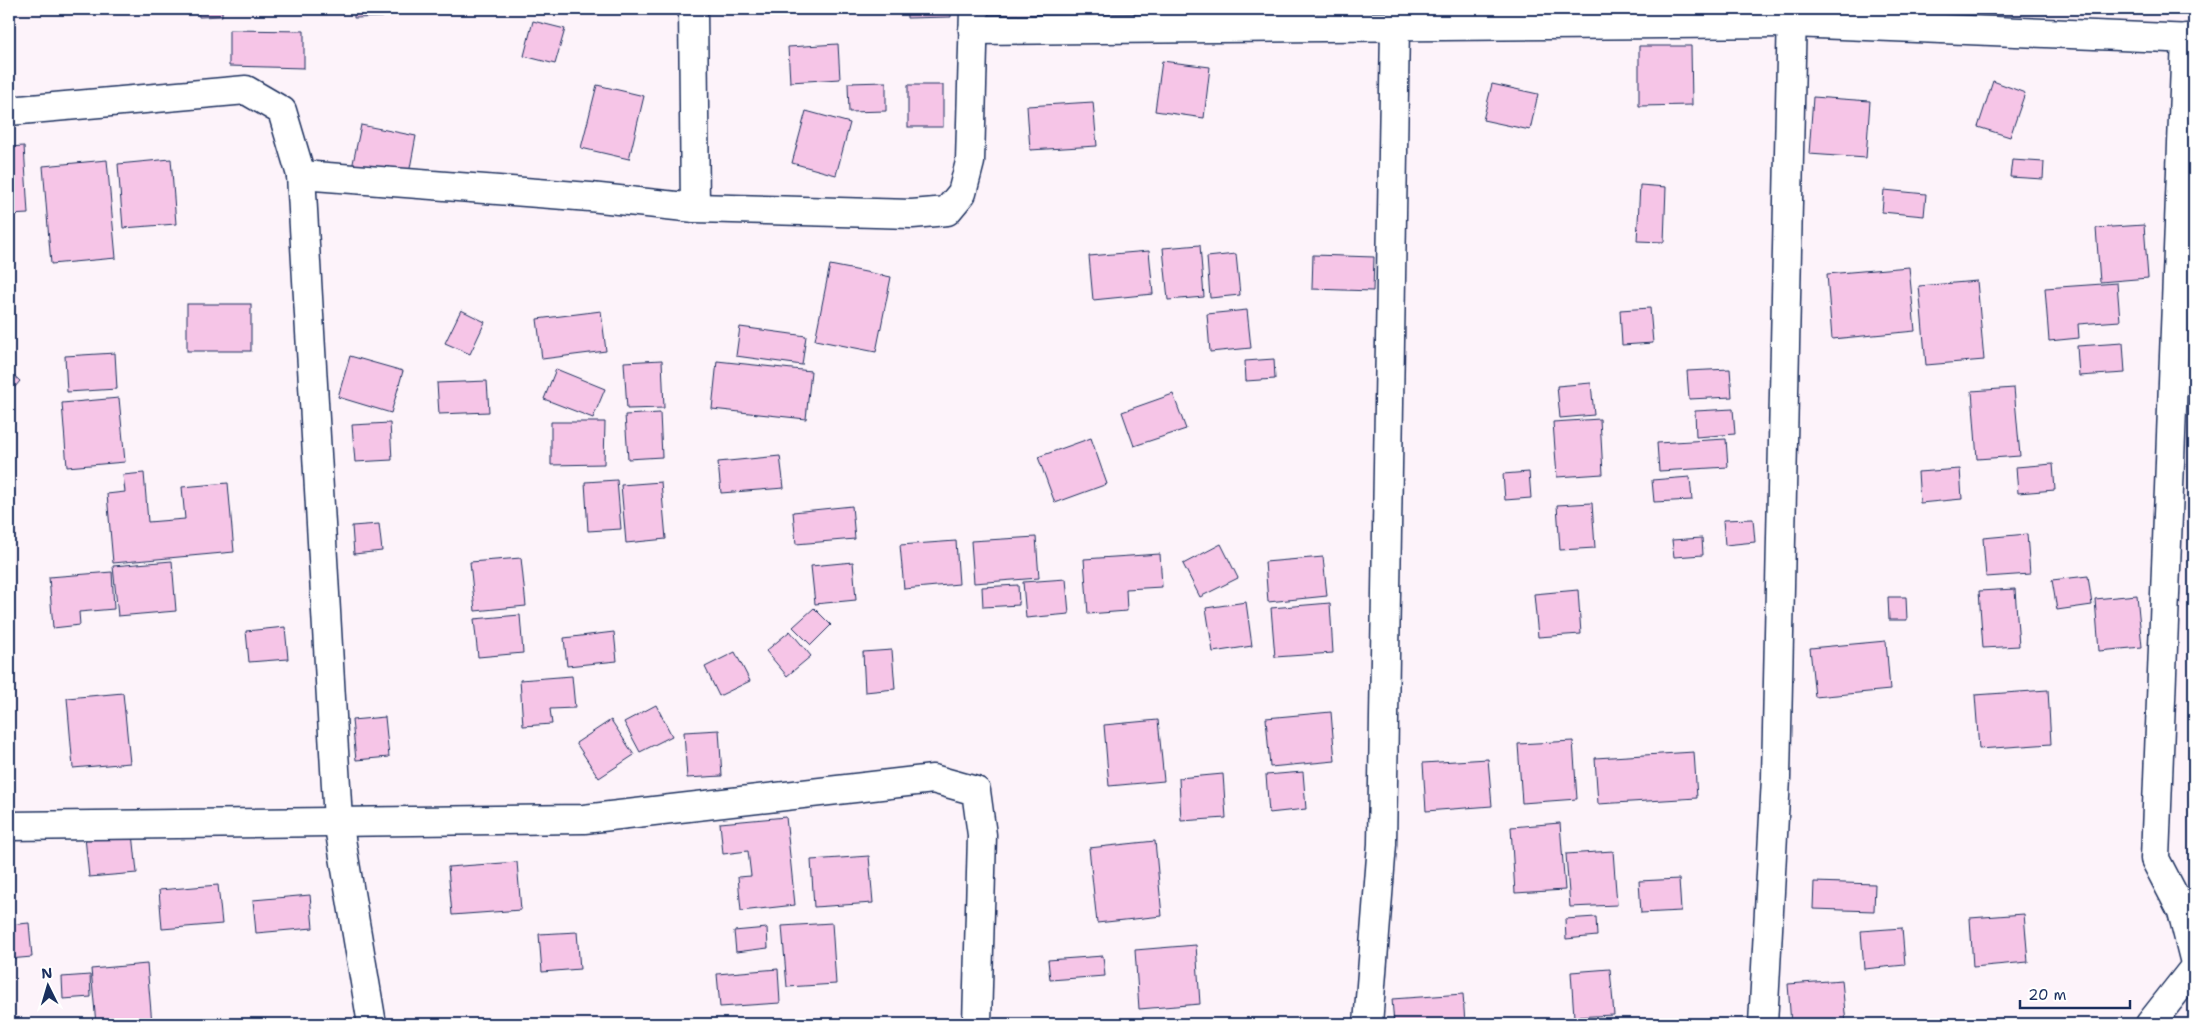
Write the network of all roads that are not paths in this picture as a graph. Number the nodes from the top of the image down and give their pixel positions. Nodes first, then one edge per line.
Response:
1 (693, 9) edge
2 (1792, 16) edge
3 (973, 19) edge
4 (1395, 26) junction
5 (2190, 38) edge
6 (9, 112) edge
7 (301, 174) junction
8 (695, 208) junction
9 (2184, 384) edge
10 (338, 821) junction
11 (9, 826) edge
12 (2194, 959) edge
13 (2194, 968) edge
14 (372, 1024) edge
15 (977, 1024) edge
16 (1368, 1024) edge
17 (1763, 1024) edge
18 (2150, 1024) edge

1 - 8 street
2 - 4 street
2 - 5 street
2 - 17 street
3 - 4 street
3 - 8 street
4 - 16 street
5 - 9 street
6 - 7 street
7 - 8 street
7 - 10 street
9 - 12 street
10 - 11 street
10 - 14 street
10 - 15 street
13 - 18 street

